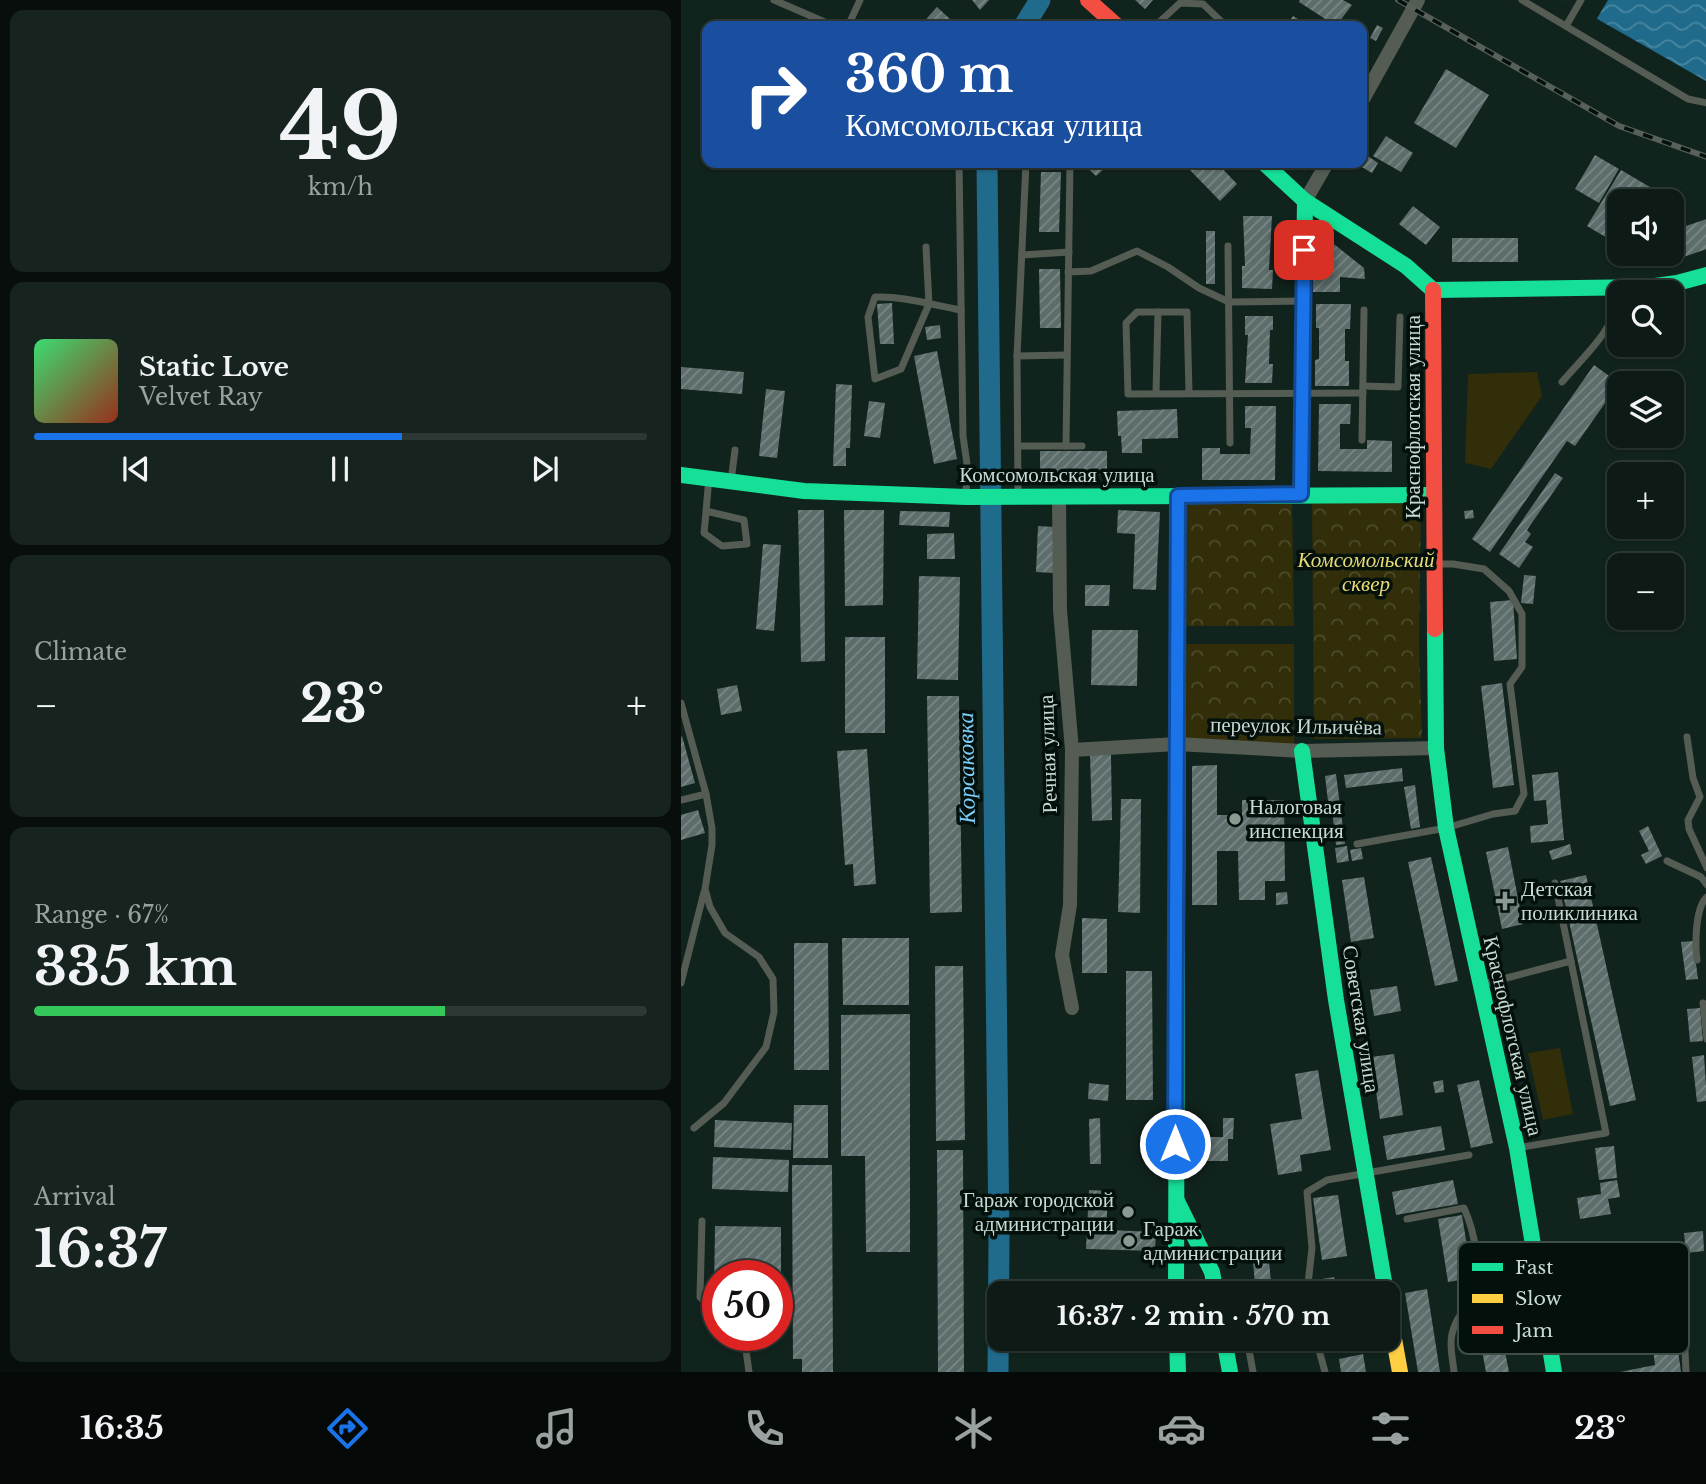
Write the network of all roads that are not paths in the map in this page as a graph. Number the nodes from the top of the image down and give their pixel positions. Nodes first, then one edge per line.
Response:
1 (774, 0) edge
2 (860, 0) edge
3 (1088, 0) edge
4 (1418, 0) edge
5 (1522, 0) edge
6 (1581, 0) edge
7 (822, 21) edge
8 (850, 21) edge
9 (1111, 21) edge
10 (1160, 21) edge
11 (1221, 21) edge
12 (1566, 26) junction
13 (1367, 92) edge
14 (1706, 103) edge
15 (959, 168) edge
16 (1026, 168) edge
17 (1069, 168) edge
18 (1269, 168) edge
19 (1324, 168) edge
20 (1305, 201) junction
21 (1228, 246) dead end
22 (926, 247) dead end
23 (1069, 252) junction
24 (1022, 255) junction
25 (1068, 272) junction
26 (1706, 275) edge
27 (1684, 281) edge
28 (1433, 290) junction
29 (1607, 292) edge
30 (1303, 301) junction
31 (1229, 302) junction
32 (929, 304) junction
33 (961, 310) junction
34 (1364, 310) dead end
35 (1158, 312) junction
36 (1400, 317) dead end
37 (1607, 325) edge
38 (1067, 355) junction
39 (1016, 356) junction
40 (1562, 382) dead end
41 (1363, 390) junction
42 (1156, 393) junction
43 (1189, 393) junction
44 (1231, 393) junction
45 (1302, 393) junction
46 (1362, 440) dead end
47 (1230, 443) dead end
48 (1018, 446) junction
49 (1066, 446) junction
50 (1082, 446) dead end
51 (735, 450) dead end
52 (681, 475) edge
53 (709, 479) junction
54 (731, 481) junction
55 (1301, 494) junction
56 (1434, 495) junction
57 (1178, 496) junction
58 (971, 497) junction
59 (1012, 497) junction
60 (1059, 497) junction
61 (706, 511) junction
62 (1435, 564) junction
63 (681, 703) edge
64 (1687, 737) dead end
65 (1177, 744) junction
66 (1436, 748) junction
67 (1072, 750) junction
68 (1302, 751) junction
69 (706, 794) junction
70 (681, 800) edge
71 (1446, 828) junction
72 (1357, 844) dead end
73 (1667, 861) dead end
74 (1706, 868) edge
75 (1555, 883) dead end
76 (1706, 885) edge
77 (705, 889) junction
78 (1706, 897) edge
79 (1697, 960) dead end
80 (1571, 961) junction
81 (681, 983) edge
82 (1480, 985) junction
83 (1703, 1003) dead end
84 (1072, 1008) dead end
85 (1706, 1039) edge
86 (694, 1128) dead end
87 (1517, 1148) junction
88 (1469, 1155) dead end
89 (1365, 1173) junction
90 (1175, 1197) junction
91 (1407, 1219) dead end
92 (702, 1222) dead end
93 (1473, 1242) edge
94 (1533, 1242) edge
95 (1176, 1281) edge
96 (1214, 1281) edge
97 (1308, 1281) edge
98 (1384, 1281) edge
99 (702, 1299) edge
100 (1458, 1317) edge
101 (746, 1351) edge
102 (1177, 1351) edge
103 (1226, 1351) edge
104 (1249, 1351) edge
105 (1319, 1351) edge
106 (1396, 1351) edge
107 (1551, 1354) edge
108 (1685, 1354) edge
109 (749, 1372) edge
110 (1178, 1372) edge
111 (1230, 1372) edge
112 (1253, 1372) edge
113 (1325, 1372) edge
114 (1400, 1372) edge
115 (1454, 1372) edge
116 (1554, 1372) edge
117 (1686, 1372) edge

1 - 7 lane
2 - 8 lane
3 - 9 main road
4 - 13 street
5 - 12 lane
6 - 12 lane
10 - 11 lane
12 - 14 lane
15 - 33 lane
16 - 24 lane
17 - 23 lane
18 - 20 main road
19 - 20 street
20 - 28 main road
20 - 30 main road
21 - 31 lane
22 - 32 lane
23 - 24 lane
23 - 25 lane
24 - 39 lane
25 - 31 lane
25 - 38 lane
26 - 27 main road
28 - 29 main road
28 - 56 main road, Краснофлотская улица
30 - 31 lane
30 - 45 main road
31 - 44 lane
32 - 32 lane
32 - 33 lane
33 - 58 lane
34 - 41 lane
35 - 42 lane
35 - 42 lane
35 - 43 lane
36 - 41 lane
37 - 40 lane
38 - 39 lane
38 - 49 lane
39 - 48 lane
41 - 45 lane
41 - 46 lane
42 - 43 lane
43 - 44 lane
44 - 45 lane
44 - 47 lane
45 - 55 main road
48 - 49 lane
48 - 59 lane
49 - 50 lane
51 - 54 lane
52 - 53 main road, Комсомольская улица
53 - 54 main road, Комсомольская улица
53 - 61 lane
54 - 58 main road, Комсомольская улица
55 - 56 main road, Комсомольская улица
55 - 57 main road, Комсомольская улица
56 - 62 main road, Краснофлотская улица
57 - 60 main road, Комсомольская улица
57 - 65 main road
58 - 59 main road, Комсомольская улица
59 - 60 main road, Комсомольская улица
60 - 67 street, Речная улица
61 - 61 lane
62 - 66 main road, Краснофлотская улица
62 - 71 lane
63 - 69 lane
64 - 74 lane
65 - 67 street, переулок Ильичёва
65 - 68 street, переулок Ильичёва
65 - 90 main road
66 - 68 street, переулок Ильичёва
66 - 71 main road, Краснофлотская улица
67 - 84 street, Речная улица
68 - 89 main road, Советская улица
69 - 70 lane
69 - 77 lane
71 - 72 lane
71 - 82 main road, Краснофлотская улица
73 - 76 lane
75 - 80 lane
77 - 81 lane
77 - 86 lane
78 - 79 lane
80 - 82 lane
80 - 87 lane
82 - 87 main road, Краснофлотская улица
83 - 85 lane
87 - 94 main road, Краснофлотская улица
88 - 89 lane
89 - 97 lane
89 - 98 main road, Советская улица
90 - 95 main road
90 - 96 main road
91 - 93 lane
92 - 99 lane
100 - 115 lane
101 - 109 lane
102 - 110 main road
103 - 111 main road
104 - 112 lane
105 - 113 lane
106 - 114 main road
107 - 116 main road, Краснофлотская улица
108 - 117 lane

